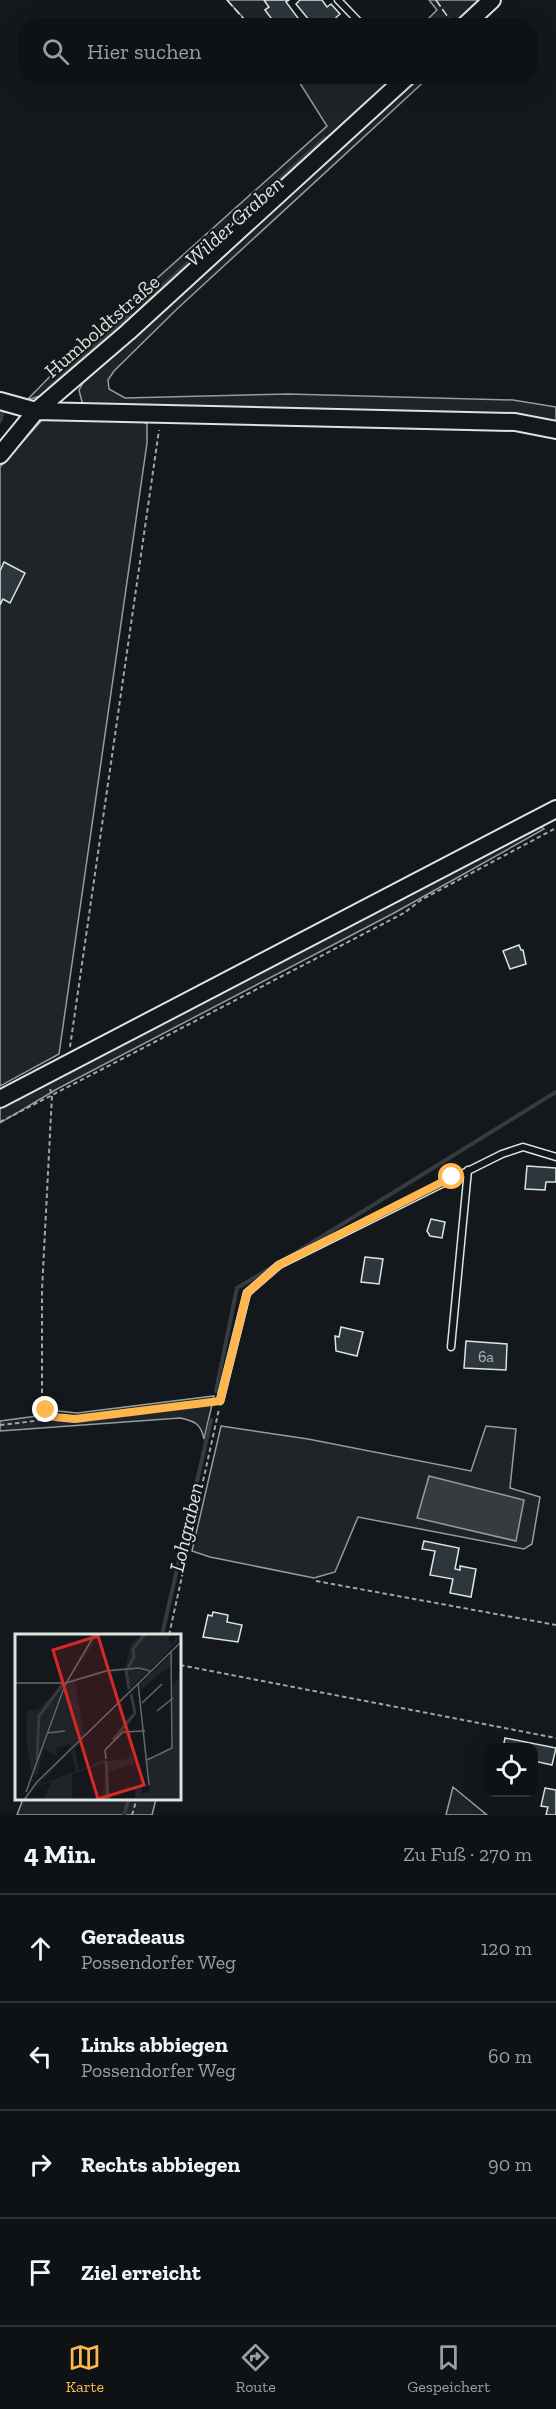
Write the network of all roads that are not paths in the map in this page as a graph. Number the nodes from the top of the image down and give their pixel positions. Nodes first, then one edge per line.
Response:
1 (338, 0) edge
2 (492, 0) edge
3 (355, 18) edge
4 (473, 18) edge
5 (399, 84) edge
6 (0, 401) edge
7 (36, 411) junction
8 (556, 430) edge
9 (0, 455) edge
10 (555, 810) edge
11 (0, 1099) edge
12 (556, 1157) edge
13 (468, 1170) junction
14 (451, 1347) dead end
15 (220, 1401) road end

1 - 3 lane
2 - 4 street
5 - 7 street, Humboldtstraße
6 - 7 street
7 - 8 street
7 - 9 street, Humboldtstraße
10 - 11 street
12 - 13 lane
13 - 14 lane
13 - 15 lane

